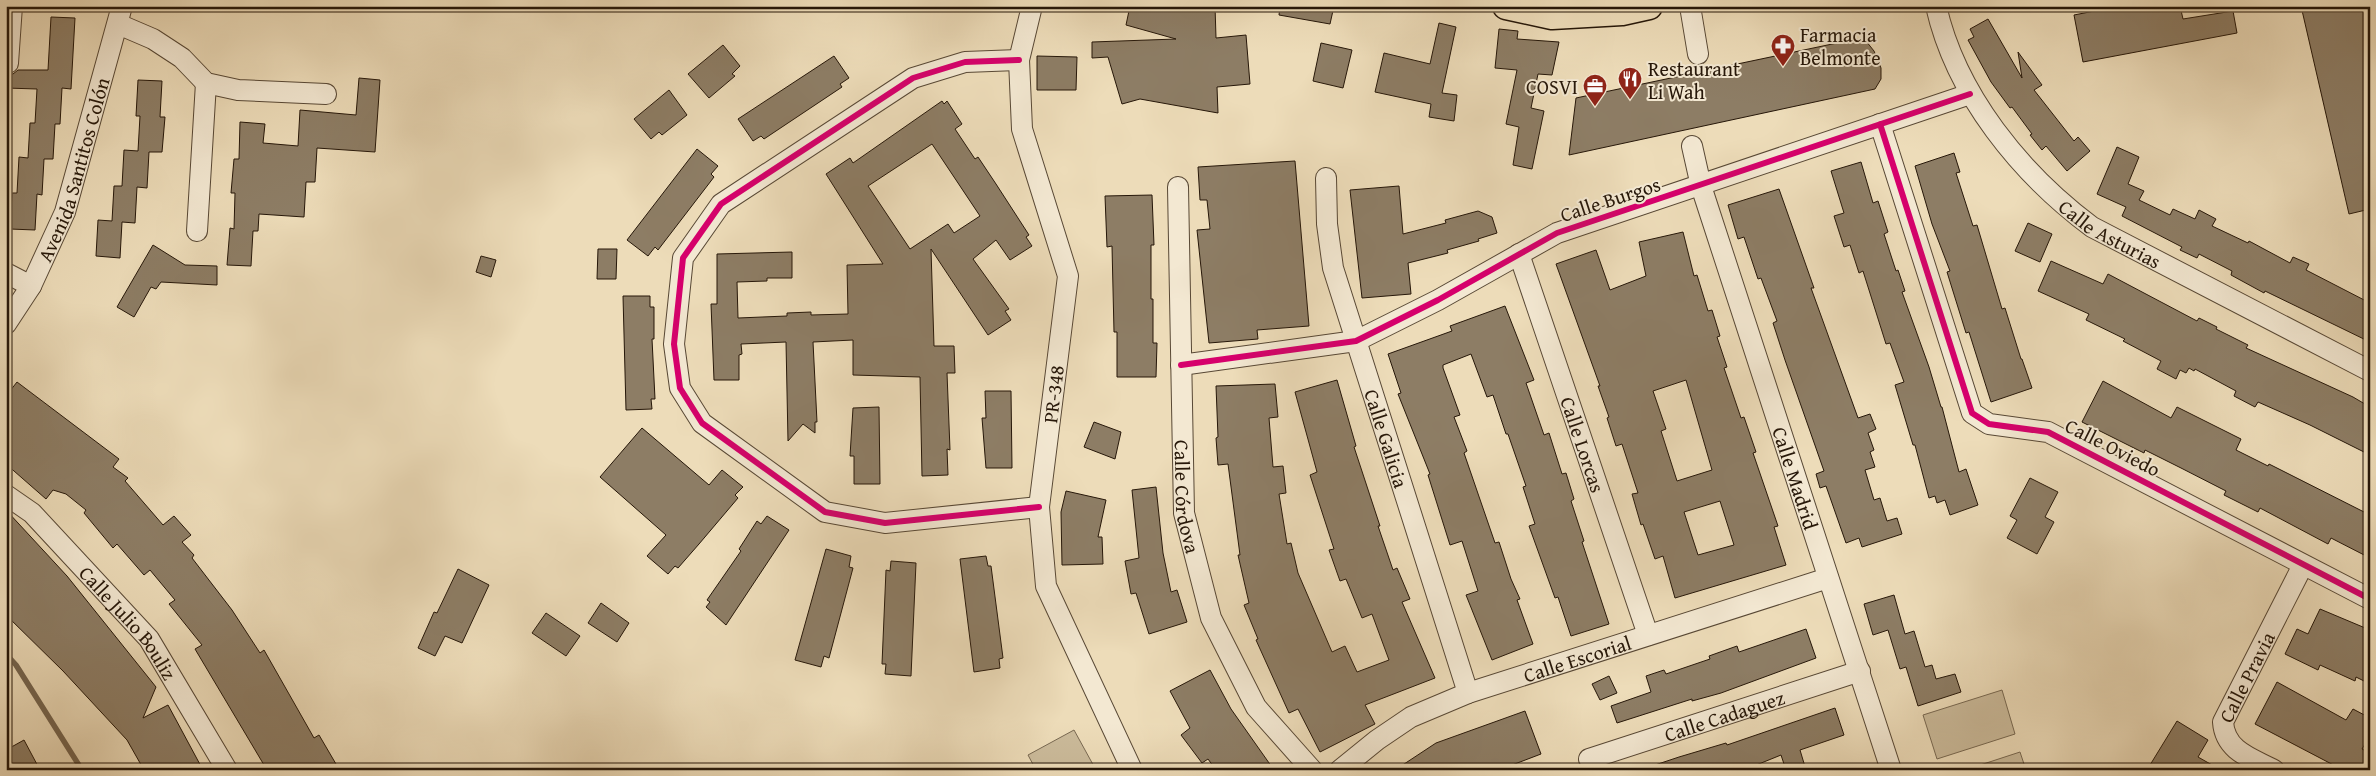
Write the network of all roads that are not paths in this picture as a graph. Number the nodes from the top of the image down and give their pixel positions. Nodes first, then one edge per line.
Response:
1 (12, 6) edge
2 (1032, 6) edge
3 (1506, 6) edge
4 (1649, 6) edge
5 (1690, 6) edge
6 (1936, 6) edge
7 (120, 15) edge
8 (1698, 54) dead end
9 (1019, 60) junction
10 (8, 63) dead end
11 (206, 83) junction
12 (326, 94) dead end
13 (1970, 94) junction
14 (1880, 124) junction
15 (1692, 146) dead end
16 (1326, 178) dead end
17 (1701, 186) junction
18 (1178, 188) dead end
19 (197, 231) dead end
20 (1519, 254) junction
21 (6, 273) edge
22 (30, 286) junction
23 (6, 324) edge
24 (1356, 341) junction
25 (1181, 365) junction
26 (2370, 371) edge
27 (6, 495) edge
28 (1039, 507) junction
29 (2304, 565) junction
30 (1828, 578) junction
31 (2370, 599) edge
32 (1648, 635) junction
33 (1860, 671) junction
34 (1468, 693) junction
35 (1589, 759) dead end
36 (226, 770) edge
37 (1132, 770) edge
38 (1312, 770) edge
39 (1340, 770) edge
40 (1891, 770) edge
41 (2274, 770) edge

1 - 10 street
2 - 9 street, PR-348 / PR-348
3 - 4 main road
5 - 8 street
6 - 13 street, Calle Asturias
7 - 11 street
7 - 22 street, Avenida Santitos Colón
9 - 28 street, PR-348 / PR-348
9 - 28 street
11 - 12 street
11 - 19 street
13 - 14 street, Calle Burgos
13 - 26 street, Calle Asturias
14 - 17 street, Calle Burgos
14 - 29 street, Calle Oviedo
15 - 17 street, Calle Madrid
16 - 24 street, Calle Galicia
17 - 20 street, Calle Burgos
17 - 30 street, Calle Madrid
18 - 25 street, Calle Córdova
20 - 24 street, Calle Burgos
20 - 32 street, Calle Lorcas
21 - 22 street
22 - 23 street, Avenida Santitos Colón
24 - 25 street, Calle Burgos
24 - 34 street, Calle Galicia
25 - 38 street, Calle Córdova
27 - 36 street, Calle Julio Bouliz
28 - 37 street, PR-348 / PR-348
29 - 31 street, Calle Oviedo
29 - 41 street, Calle Pravia
30 - 32 street, Calle Escorial
30 - 33 street, Calle Madrid
32 - 34 street, Calle Escorial
33 - 35 street, Calle Cadaguez
33 - 40 street, Calle Madrid
34 - 39 street, Calle Escorial

